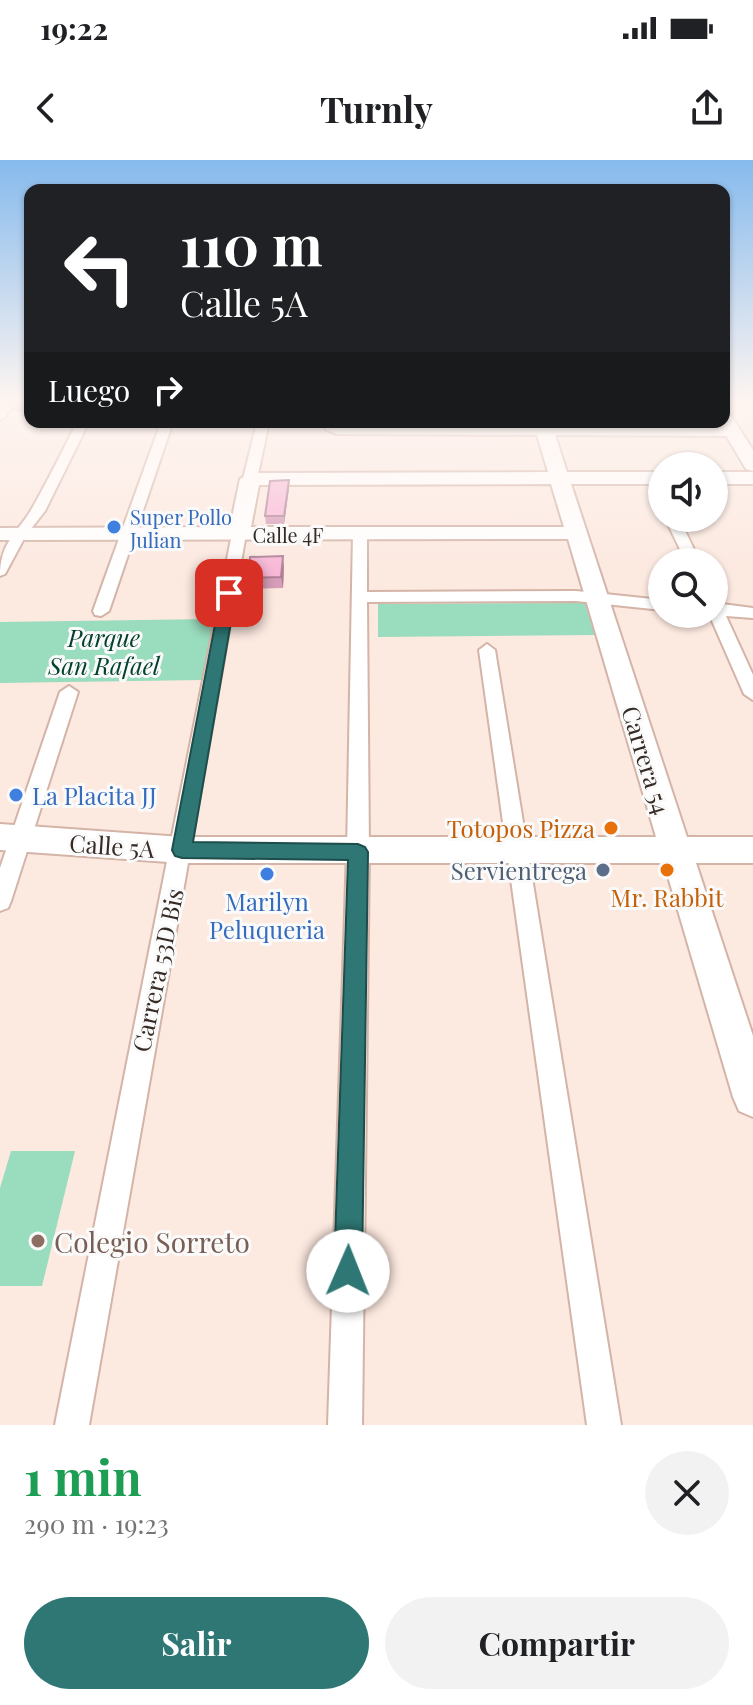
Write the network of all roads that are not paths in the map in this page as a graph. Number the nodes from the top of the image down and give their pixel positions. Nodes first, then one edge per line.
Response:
1 (64, 459) edge
2 (154, 459) edge
3 (255, 459) edge
4 (554, 459) edge
5 (559, 477) junction
6 (728, 478) edge
7 (753, 478) edge
8 (250, 479) junction
9 (648, 483) edge
10 (360, 533) junction
11 (577, 533) junction
12 (10, 534) edge
13 (239, 534) junction
14 (127, 535) junction
15 (0, 571) edge
16 (361, 597) junction
17 (596, 598) junction
18 (648, 604) edge
19 (728, 610) edge
20 (101, 611) dead end
21 (753, 613) edge
22 (723, 628) edge
23 (487, 650) dead end
24 (69, 692) dead end
25 (753, 694) edge
26 (10, 838) edge
27 (182, 850) junction
28 (674, 850) junction
29 (753, 850) edge
30 (517, 851) junction
31 (358, 852) junction
32 (0, 901) edge
33 (753, 1097) edge
34 (72, 1425) edge
35 (345, 1425) edge
36 (604, 1425) edge

1 - 12 street
2 - 14 street
3 - 8 street, Carrera 53D Bis
4 - 5 street, Carrera 54
5 - 8 street
5 - 9 street
5 - 11 street, Carrera 54
6 - 7 street
8 - 13 street, Carrera 53D Bis
10 - 11 street, Calle 4F
10 - 13 street, Calle 4F
10 - 16 street
11 - 17 street, Carrera 54
12 - 14 street, Calle 4F
12 - 15 street
13 - 14 street, Calle 4F
13 - 27 street, Carrera 53D Bis
14 - 20 street
16 - 17 street
16 - 31 street
17 - 18 street
17 - 28 street, Carrera 54
19 - 21 street
22 - 25 street
23 - 30 street
24 - 26 street
26 - 27 street, Calle 5A
26 - 32 street
27 - 31 street, Calle 5A
27 - 34 street, Carrera 53D Bis
28 - 29 street, Calle 5A
28 - 30 street, Calle 5A
28 - 33 street, Carrera 54
30 - 31 street, Calle 5A
30 - 36 street
31 - 35 street

